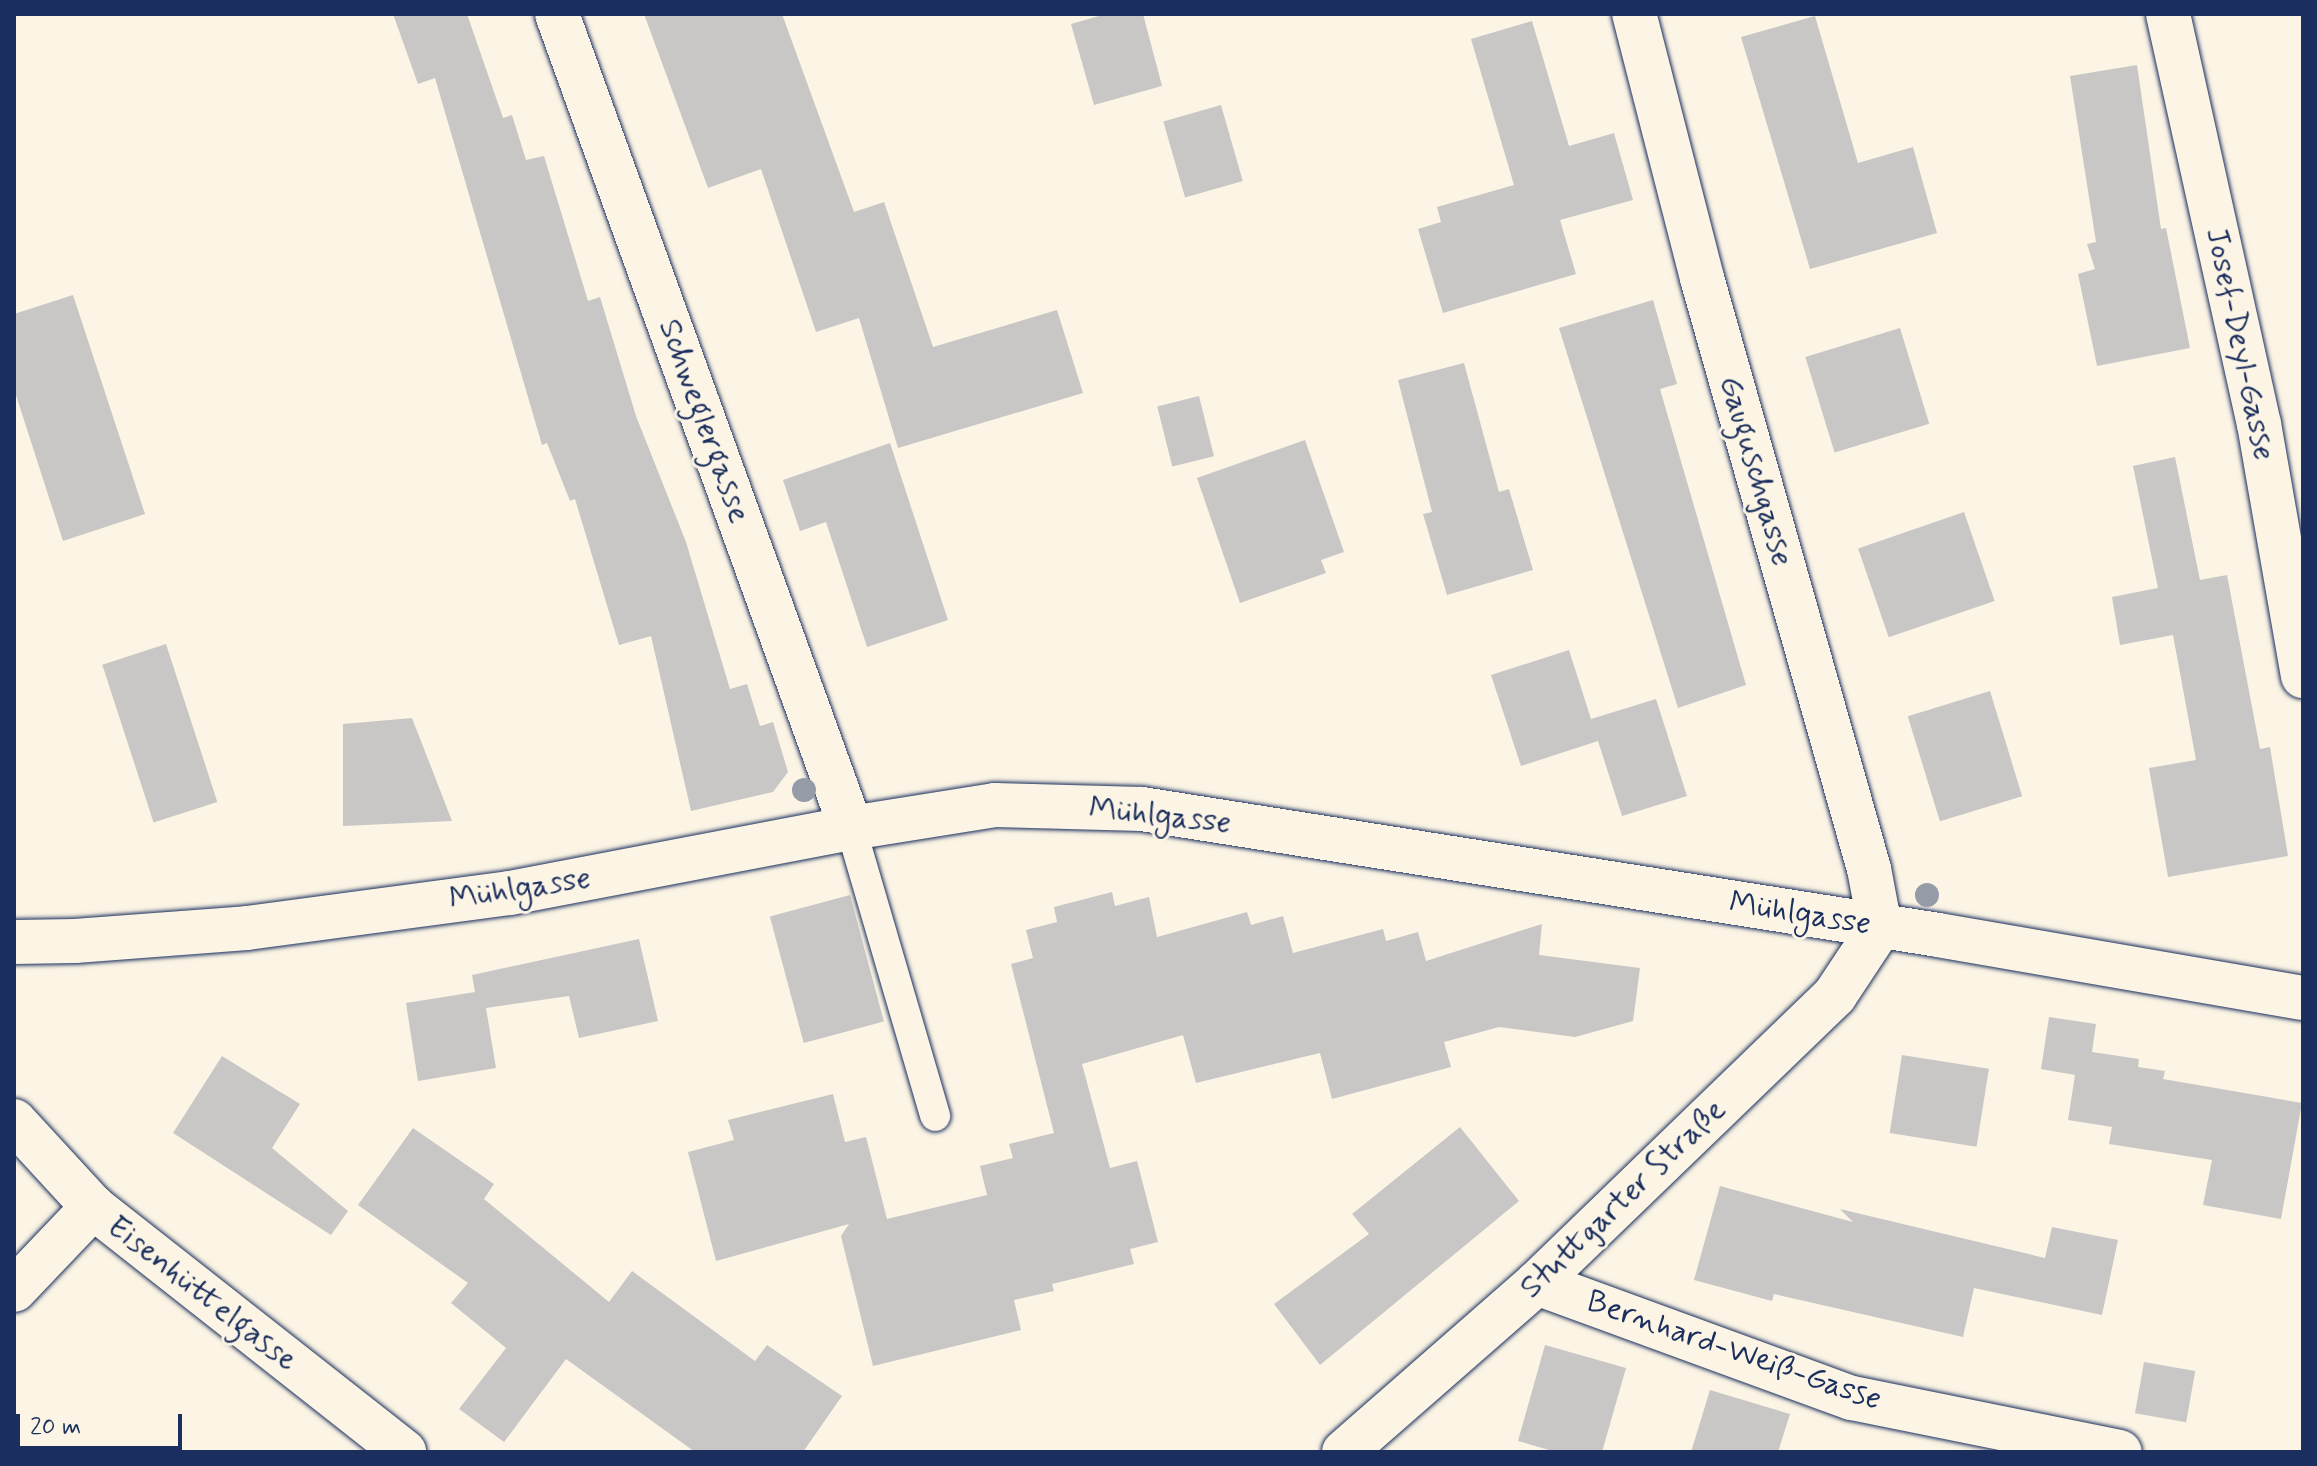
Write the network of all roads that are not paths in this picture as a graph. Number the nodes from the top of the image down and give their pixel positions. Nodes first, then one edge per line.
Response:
1 (557, 14) edge
2 (1634, 14) edge
3 (2168, 14) edge
4 (2303, 676) edge
5 (851, 828) junction
6 (1880, 927) junction
7 (14, 942) edge
8 (2303, 998) edge
9 (935, 1116) dead end
10 (14, 1121) edge
11 (93, 1207) junction
12 (1537, 1283) junction
13 (14, 1290) edge
14 (404, 1452) edge
15 (1344, 1452) edge
16 (2120, 1452) edge

1 - 5 street, Schweglergasse
2 - 6 street, Gauguschgasse
3 - 4 street, Josef-Deyl-Gasse
5 - 6 street, Mühlgasse
5 - 7 street, Mühlgasse
5 - 9 lane
6 - 8 street, Mühlgasse
6 - 12 street, Stuttgarter Straße
10 - 11 street, Eisenhüttelgasse
11 - 13 street
11 - 14 street, Eisenhüttelgasse
12 - 15 street, Stuttgarter Straße
12 - 16 street, Bernhard-Weiß-Gasse

